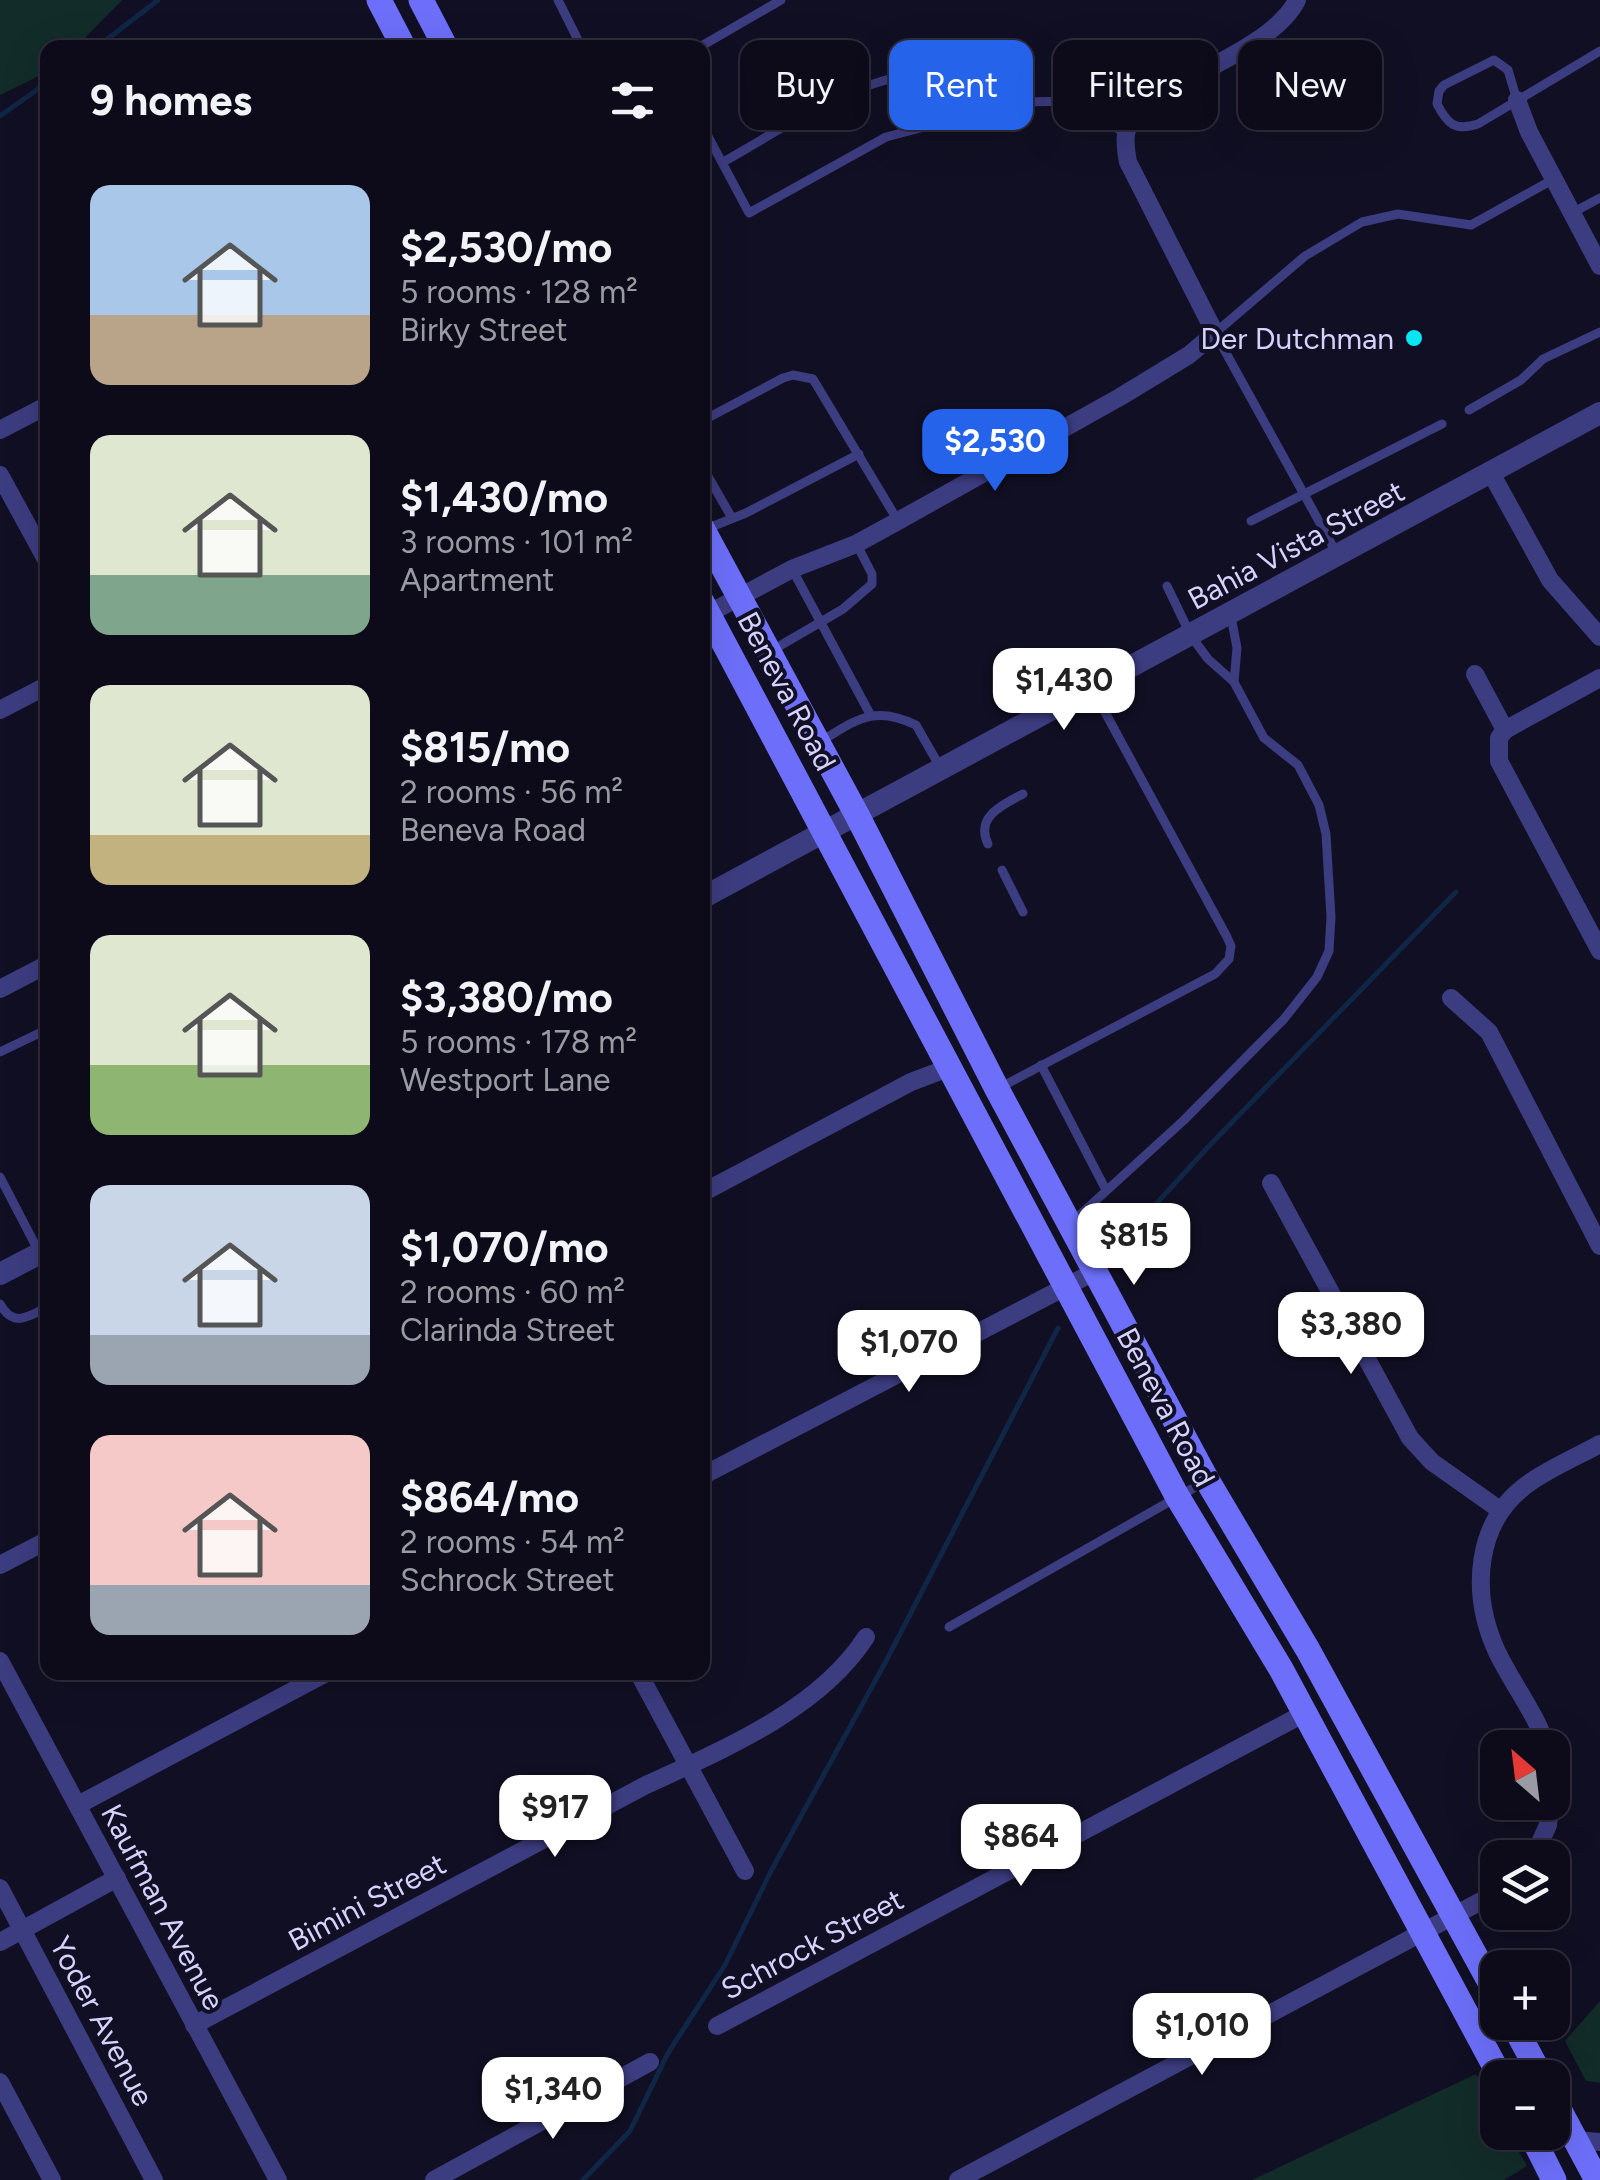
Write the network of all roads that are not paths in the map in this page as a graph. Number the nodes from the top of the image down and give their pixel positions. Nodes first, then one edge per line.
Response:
1 (378, 0) edge
2 (421, 0) edge
3 (558, 0) edge
4 (781, 0) edge
5 (1297, 0) edge
6 (400, 40) edge
7 (442, 40) edge
8 (578, 40) edge
9 (710, 41) edge
10 (1600, 51) edge
11 (889, 78) edge
12 (1517, 100) junction
13 (1033, 102) edge
14 (916, 130) edge
15 (1126, 135) junction
16 (710, 139) edge
17 (723, 162) junction
18 (1554, 180) junction
19 (1600, 198) edge
20 (1572, 213) junction
21 (1600, 266) edge
22 (1600, 332) edge
23 (1215, 333) junction
24 (40, 410) edge
25 (1469, 410) dead end
26 (1600, 413) edge
27 (710, 417) edge
28 (1442, 424) dead end
29 (0, 430) edge
30 (858, 454) junction
31 (1491, 473) junction
32 (0, 475) edge
33 (710, 480) edge
34 (1303, 493) junction
35 (732, 518) junction
36 (1251, 520) dead end
37 (898, 521) junction
38 (710, 526) edge
39 (710, 543) edge
40 (856, 544) junction
41 (40, 548) edge
42 (1338, 556) junction
43 (792, 569) junction
44 (1166, 586) dead end
45 (738, 597) junction
46 (710, 609) edge
47 (1231, 614) junction
48 (710, 620) edge
49 (821, 623) junction
50 (1190, 636) junction
51 (1600, 637) edge
52 (769, 652) junction
53 (1475, 674) dead end
54 (1600, 678) edge
55 (1234, 682) junction
56 (1092, 688) junction
57 (40, 689) edge
58 (0, 710) edge
59 (870, 714) junction
60 (1505, 730) junction
61 (818, 742) junction
62 (941, 770) junction
63 (1024, 794) dead end
64 (857, 815) junction
65 (826, 832) junction
66 (988, 844) dead end
67 (1002, 870) dead end
68 (710, 894) edge
69 (1024, 912) dead end
70 (1600, 950) edge
71 (40, 968) edge
72 (0, 989) edge
73 (1451, 998) dead end
74 (40, 1033) edge
75 (0, 1052) edge
76 (1041, 1066) junction
77 (948, 1068) junction
78 (996, 1089) junction
79 (0, 1178) edge
80 (1271, 1183) dead end
81 (710, 1189) edge
82 (1106, 1190) junction
83 (1069, 1225) junction
84 (40, 1246) edge
85 (1600, 1246) edge
86 (40, 1253) edge
87 (1094, 1272) junction
88 (0, 1274) edge
89 (1065, 1288) junction
90 (0, 1304) edge
91 (40, 1311) edge
92 (1600, 1444) edge
93 (710, 1472) edge
94 (1206, 1480) junction
95 (1178, 1496) junction
96 (1500, 1510) junction
97 (40, 1544) edge
98 (0, 1565) edge
99 (949, 1628) dead end
100 (866, 1638) dead end
101 (0, 1661) edge
102 (313, 1680) edge
103 (642, 1680) edge
104 (1334, 1698) junction
105 (1304, 1713) junction
106 (1539, 1730) edge
107 (688, 1766) junction
108 (78, 1805) junction
109 (745, 1871) dead end
110 (117, 1878) junction
111 (0, 1888) edge
112 (1480, 1903) edge
113 (1454, 1918) junction
114 (23, 1929) junction
115 (1424, 1934) junction
116 (0, 1942) edge
117 (1480, 1965) edge
118 (194, 2025) junction
119 (717, 2026) dead end
120 (1490, 2060) edge
121 (650, 2062) dead end
122 (0, 2082) edge
123 (1570, 2118) edge
124 (1588, 2141) edge
125 (1539, 2150) edge
126 (52, 2180) edge
127 (154, 2180) edge
128 (278, 2180) edge
129 (434, 2180) edge
130 (958, 2180) edge
131 (1554, 2180) edge
132 (1597, 2180) edge

1 - 6 main road
2 - 7 main road
3 - 8 lane
4 - 9 lane
5 - 15 street
10 - 12 lane
11 - 17 lane
12 - 12 lane
12 - 18 street
13 - 15 lane
14 - 17 lane
15 - 23 street
16 - 17 lane
18 - 20 street
18 - 23 lane
19 - 20 lane
20 - 21 street
22 - 25 lane
23 - 34 lane
23 - 37 street
24 - 29 street
26 - 31 street, Bahia Vista Street
27 - 30 lane
28 - 34 lane
30 - 35 lane
30 - 37 lane
31 - 42 street, Bahia Vista Street
31 - 51 street
32 - 41 street
33 - 35 lane
34 - 36 lane
34 - 42 lane
35 - 38 lane
37 - 40 street
39 - 45 main road, Beneva Road
40 - 43 street
40 - 49 lane
42 - 47 street, Bahia Vista Street
43 - 45 street
43 - 49 lane
44 - 50 lane
45 - 46 street
45 - 52 main road, Beneva Road
47 - 50 street, Bahia Vista Street
47 - 55 lane
48 - 65 main road, Beneva Road
49 - 52 lane
49 - 59 lane
50 - 55 lane
50 - 56 street, Bahia Vista Street
52 - 61 main road, Beneva Road
53 - 60 street
54 - 60 street
55 - 82 lane
56 - 62 street, Bahia Vista Street
56 - 76 lane
57 - 58 street
59 - 61 lane
59 - 62 lane
60 - 70 street
61 - 64 main road, Beneva Road
62 - 64 street, Bahia Vista Street
63 - 66 lane
64 - 65 street, Bahia Vista Street
64 - 78 main road, Beneva Road
65 - 68 street, Bahia Vista Street
65 - 77 main road, Beneva Road
67 - 69 lane
71 - 72 street
73 - 85 street
74 - 75 lane
76 - 78 lane
76 - 82 lane
77 - 81 street
77 - 89 main road, Beneva Road
78 - 83 main road, Beneva Road
79 - 84 lane
80 - 96 street
82 - 83 lane
83 - 87 main road, Beneva Road
86 - 88 street
87 - 89 street
87 - 94 main road, Beneva Road
89 - 93 street
89 - 95 main road, Beneva Road
90 - 91 lane
92 - 96 street
94 - 95 lane
94 - 104 main road, Beneva Road
95 - 99 lane
95 - 105 main road, Beneva Road
96 - 106 street
97 - 98 street
100 - 107 street, Bimini Street
101 - 108 street, Kaufman Avenue
102 - 108 street
103 - 107 street
104 - 105 main road
104 - 113 main road, Beneva Road
105 - 115 main road, Beneva Road
105 - 119 street, Schrock Street
107 - 109 street
107 - 118 street, Bimini Street
108 - 110 street, Kaufman Avenue
110 - 114 street
110 - 118 street, Kaufman Avenue
111 - 114 street, Yoder Avenue
112 - 113 street
113 - 115 street
113 - 117 main road, Beneva Road
114 - 116 street
114 - 127 street, Yoder Avenue
115 - 120 main road, Beneva Road
115 - 130 street
118 - 128 street, Kaufman Avenue
121 - 129 street
122 - 126 street
123 - 124 main road
124 - 132 main road
125 - 131 main road

